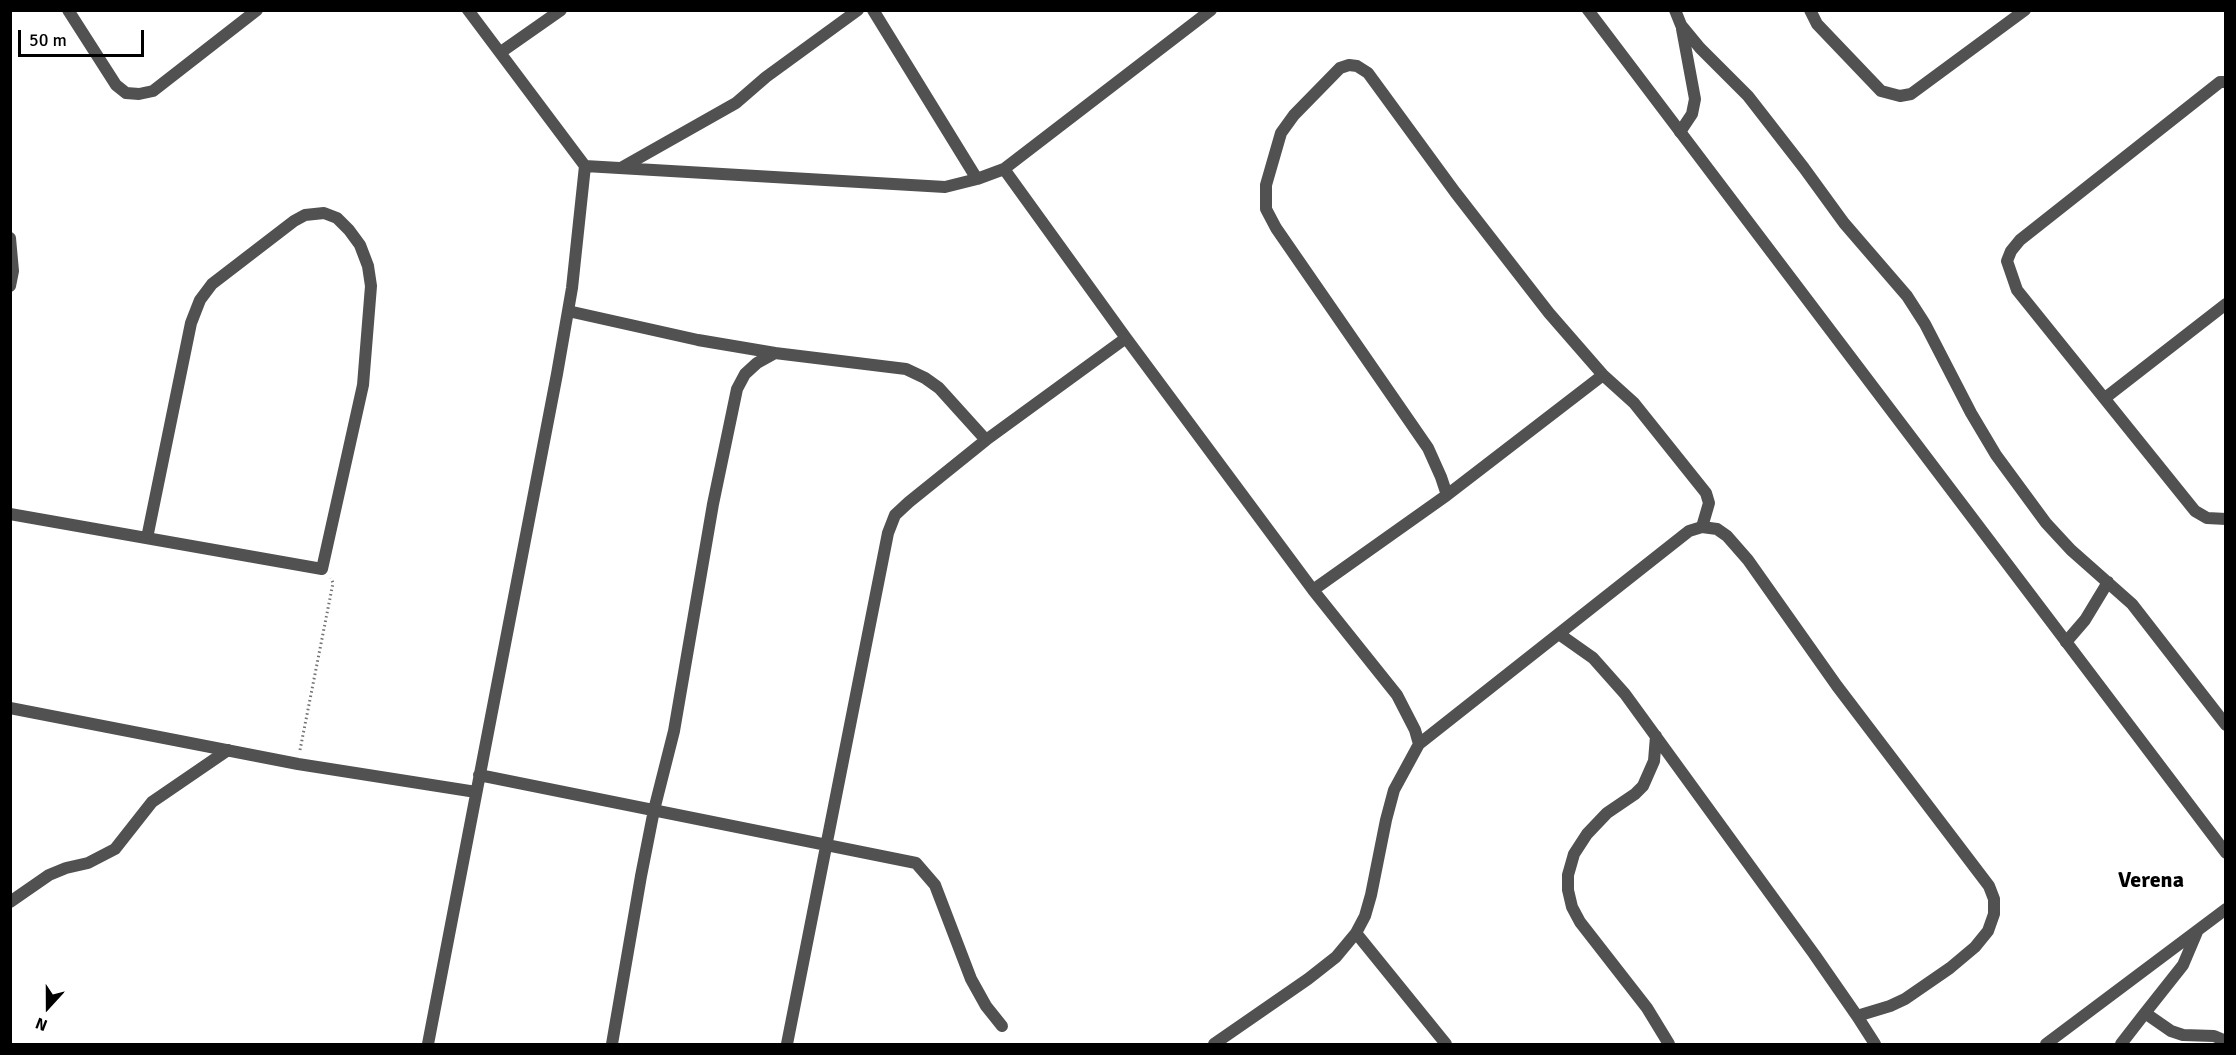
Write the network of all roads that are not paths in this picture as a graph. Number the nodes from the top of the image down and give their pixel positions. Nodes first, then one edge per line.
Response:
1 (68, 10) edge
2 (258, 10) edge
3 (468, 10) edge
4 (561, 10) edge
5 (858, 10) edge
6 (873, 10) edge
7 (1211, 10) edge
8 (1588, 10) edge
9 (1675, 10) edge
10 (1810, 10) edge
11 (2025, 10) edge
12 (1682, 25) junction
13 (501, 52) junction
14 (2226, 82) edge
15 (1680, 132) junction
16 (585, 166) junction
17 (620, 168) junction
18 (1004, 169) junction
19 (977, 179) junction
20 (10, 238) edge
21 (10, 286) edge
22 (2226, 304) edge
23 (568, 311) junction
24 (1125, 338) junction
25 (775, 353) junction
26 (1603, 375) junction
27 (2105, 398) junction
28 (986, 440) junction
29 (1447, 495) junction
30 (10, 514) edge
31 (2226, 519) edge
32 (1702, 526) junction
33 (147, 538) junction
34 (2108, 582) junction
35 (1313, 590) junction
36 (1558, 634) junction
37 (2066, 642) junction
38 (10, 708) edge
39 (2226, 725) edge
40 (1656, 736) junction
41 (1419, 744) junction
42 (228, 750) junction
43 (479, 775) junction
44 (476, 792) junction
45 (654, 810) junction
46 (825, 845) junction
47 (2226, 853) edge
48 (10, 902) edge
49 (2226, 909) edge
50 (2198, 930) junction
51 (1356, 933) junction
52 (2145, 1013) junction
53 (1857, 1016) junction
54 (1002, 1026) dead end
55 (2226, 1041) edge
56 (1219, 1043) edge
57 (428, 1044) edge
58 (612, 1044) edge
59 (787, 1044) edge
60 (1446, 1044) edge
61 (1669, 1044) edge
62 (1875, 1044) edge
63 (2046, 1044) edge
64 (2121, 1044) edge

1 - 2 street
3 - 13 street
4 - 13 street
5 - 17 street
6 - 19 street
7 - 18 street
8 - 15 street
9 - 12 street
10 - 11 street
12 - 15 street
12 - 34 street
13 - 16 street
14 - 27 street
15 - 37 street
16 - 17 street
16 - 23 street
17 - 19 street
18 - 19 street
18 - 24 street
20 - 21 street
22 - 27 street
23 - 25 street
23 - 43 street
24 - 28 street
24 - 35 street
25 - 28 street
25 - 45 street
26 - 29 street
26 - 29 street
26 - 32 street
27 - 31 street
28 - 46 street
29 - 35 street
30 - 33 street
32 - 36 street
32 - 53 street
33 - 33 street
34 - 37 street
34 - 39 street
35 - 41 street
36 - 40 street
36 - 41 street
37 - 47 street
38 - 42 street
40 - 53 street
40 - 61 street
41 - 51 street
42 - 44 street
42 - 48 street
43 - 44 street
43 - 45 street
44 - 57 street
45 - 46 street
45 - 58 street
46 - 54 street
46 - 59 street
49 - 50 street
50 - 52 street
50 - 63 street
51 - 56 street
51 - 60 street
52 - 55 street
52 - 64 street
53 - 62 street

